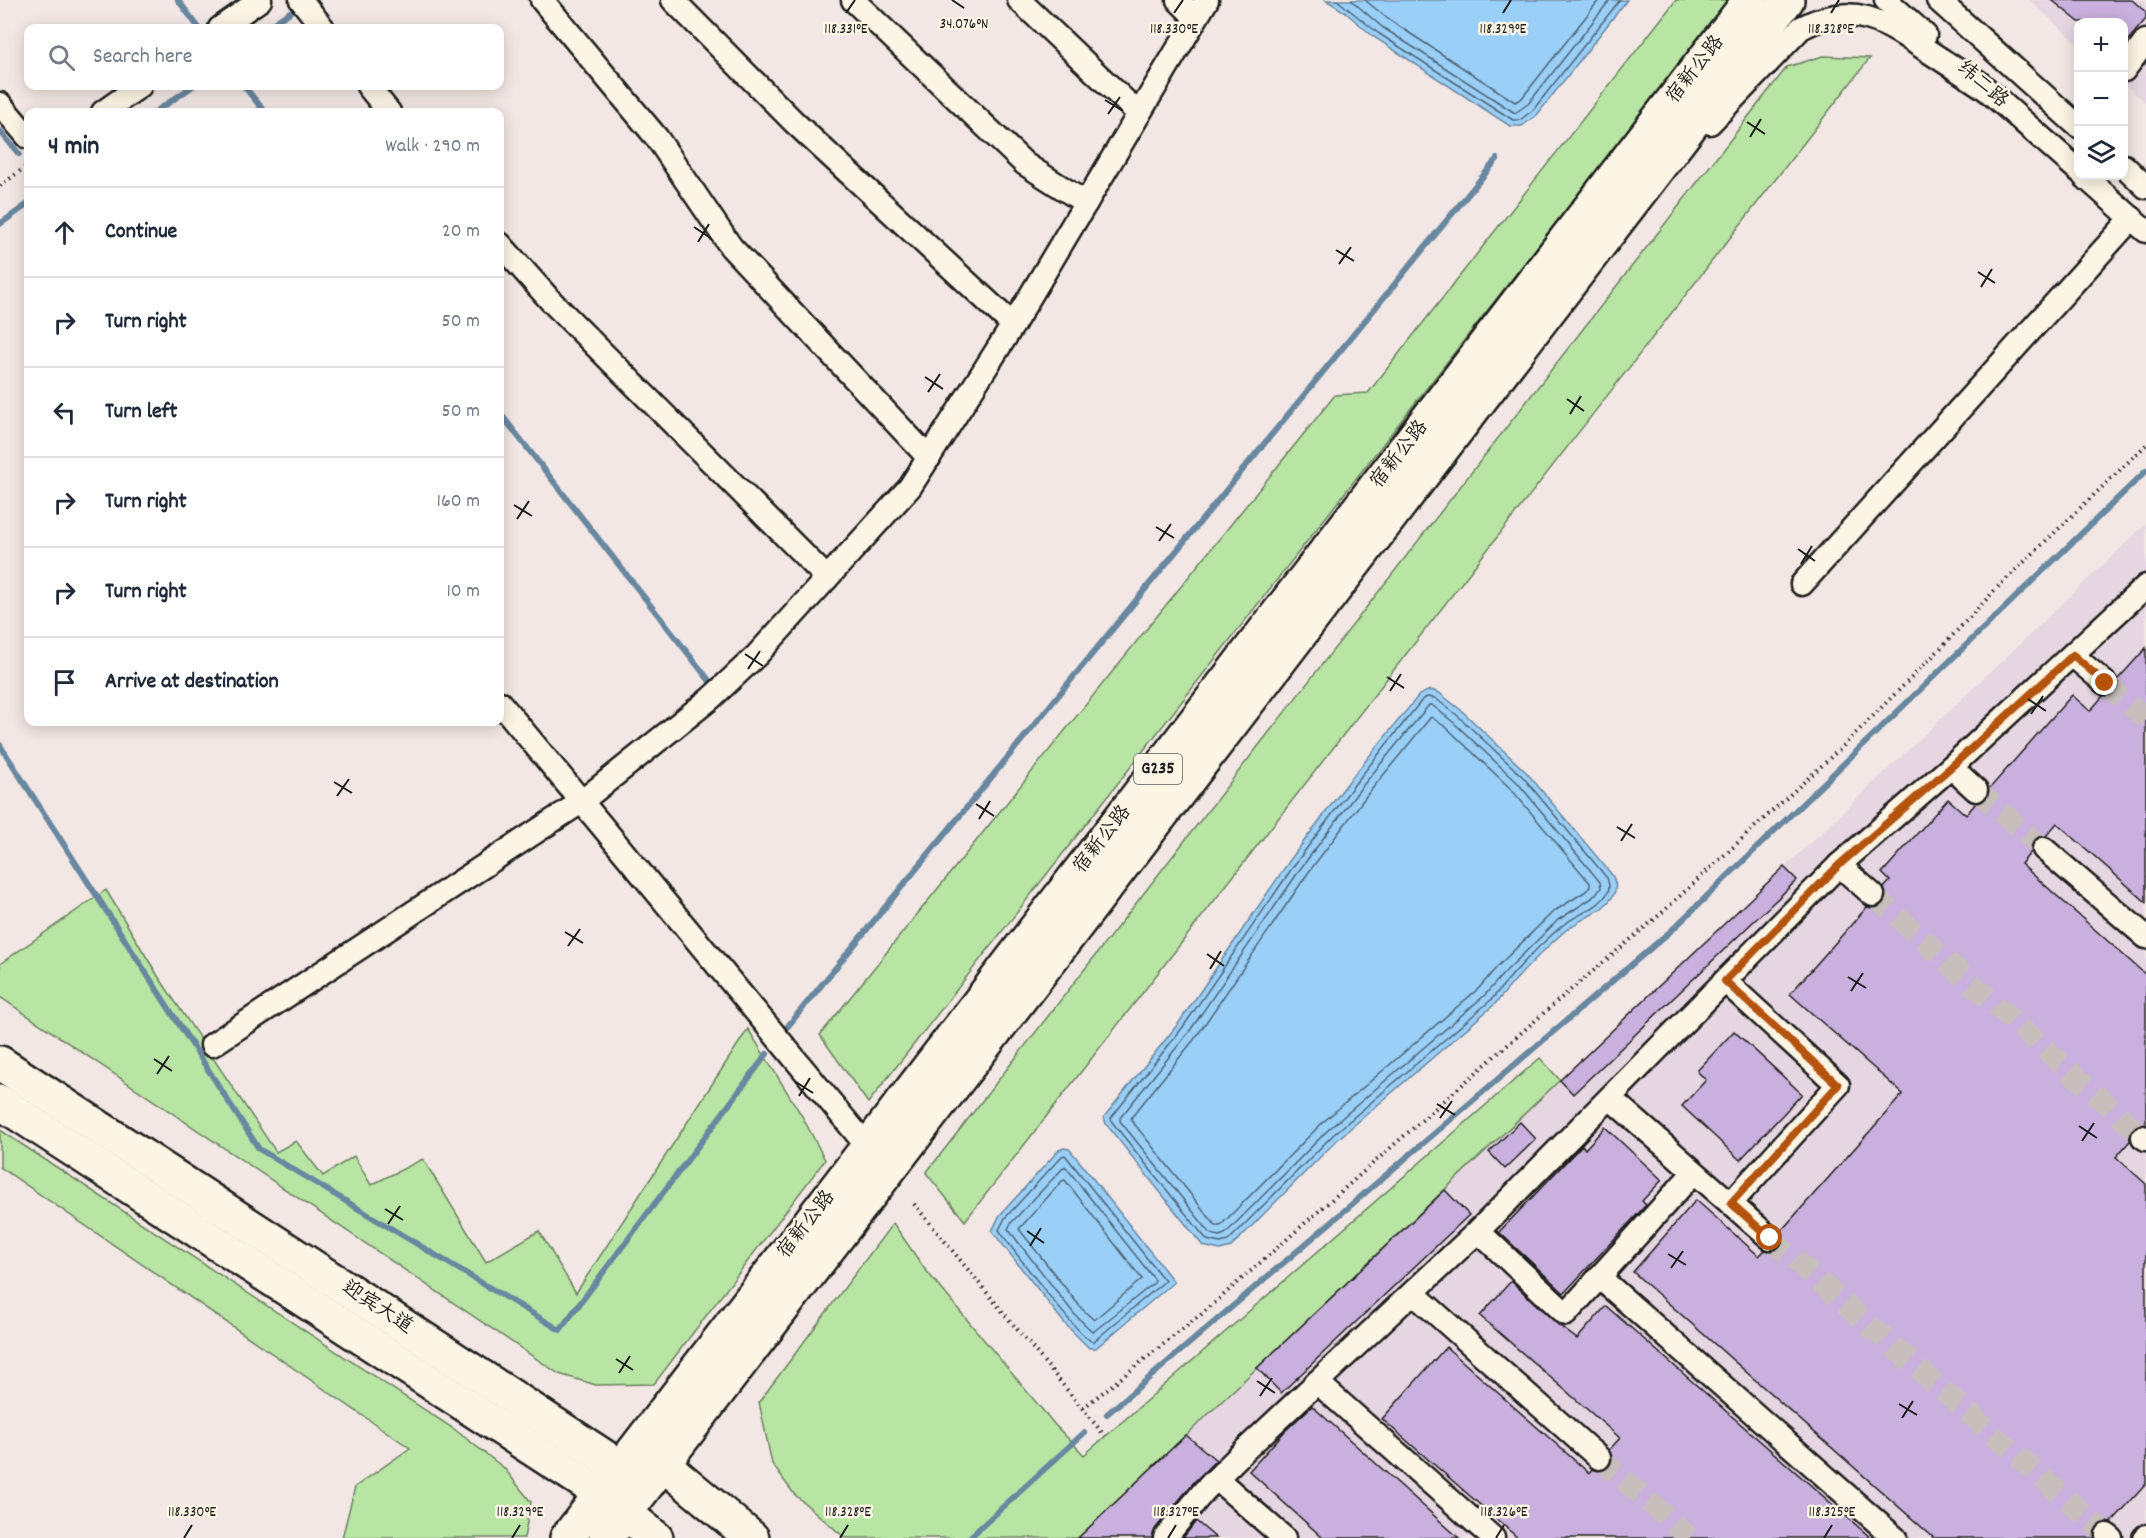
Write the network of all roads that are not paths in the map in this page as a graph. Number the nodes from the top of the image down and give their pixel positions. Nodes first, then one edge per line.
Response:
1 (260, 0) edge
2 (301, 0) edge
3 (542, 0) edge
4 (674, 0) edge
5 (854, 0) edge
6 (1019, 0) edge
7 (1178, 0) edge
8 (1750, 0) edge
9 (1787, 0) edge
10 (1886, 0) edge
11 (1938, 0) edge
12 (1951, 0) edge
13 (1201, 9) edge
14 (226, 24) edge
15 (320, 24) edge
16 (2146, 41) edge
17 (2128, 65) edge
18 (1986, 89) junction
19 (134, 90) edge
20 (371, 90) edge
21 (2040, 92) junction
22 (0, 104) edge
23 (109, 108) edge
24 (386, 108) edge
25 (1139, 114) junction
26 (2078, 126) edge
27 (24, 132) edge
28 (2074, 134) edge
29 (2059, 153) junction
30 (2074, 166) edge
31 (2128, 170) edge
32 (2089, 180) edge
33 (2146, 187) edge
34 (1086, 202) junction
35 (2139, 224) edge
36 (504, 248) edge
37 (1584, 265) junction
38 (1013, 325) junction
39 (928, 459) junction
40 (827, 578) junction
41 (1802, 584) dead end
42 (2146, 586) edge
43 (2073, 655) junction
44 (2105, 683) tunnel mouth
45 (504, 708) edge
46 (1951, 767) junction
47 (1977, 790) tunnel mouth
48 (581, 802) junction
49 (2044, 849) tunnel mouth
50 (1839, 865) junction
51 (1873, 895) tunnel mouth
52 (2146, 938) edge
53 (1725, 981) junction
54 (212, 1046) dead end
55 (0, 1063) edge
56 (1610, 1098) junction
57 (0, 1102) edge
58 (867, 1146) junction
59 (1694, 1172) junction
60 (1731, 1203) junction
61 (1478, 1231) junction
62 (1770, 1238) tunnel mouth
63 (1599, 1277) junction
64 (1413, 1293) junction
65 (1317, 1382) junction
66 (1599, 1458) tunnel mouth
67 (663, 1464) junction
68 (621, 1467) junction
69 (1217, 1479) junction
70 (614, 1503) junction
71 (567, 1538) edge
72 (606, 1538) edge
73 (656, 1538) edge
74 (752, 1538) edge
75 (1165, 1538) edge
76 (1284, 1538) edge
77 (1493, 1538) edge
78 (1895, 1538) edge

1 - 14 street
2 - 15 street
3 - 39 street
4 - 38 street
5 - 34 street
6 - 25 street
7 - 13 street
8 - 58 highway, 宿新公路 / G235
9 - 37 highway, 宿新公路 / G235
10 - 18 street, 纬二路
11 - 21 street, 纬二路
12 - 21 street
13 - 25 street
16 - 17 street
18 - 29 street, 纬二路
18 - 37 street
19 - 23 street
20 - 24 street
21 - 26 street, 纬二路
22 - 27 street
25 - 34 street
28 - 29 street
29 - 30 street, 纬二路
31 - 33 street
32 - 35 street
34 - 38 street
35 - 41 street
36 - 40 street
37 - 67 highway, 宿新公路 / G235
38 - 39 street
39 - 40 street
40 - 48 street
42 - 43 street
43 - 44 street
43 - 46 street
45 - 48 street
46 - 47 street
46 - 50 street
48 - 54 street
48 - 58 street
49 - 52 street
50 - 51 street
50 - 53 street
53 - 56 street
53 - 60 street
55 - 68 highway, 迎宾大道
56 - 59 street
56 - 61 street
57 - 70 highway, 迎宾大道
58 - 68 highway, 宿新公路 / G235
59 - 60 street
59 - 63 street
60 - 62 street
61 - 63 street
61 - 64 street
63 - 78 street
64 - 65 street
64 - 66 street
65 - 69 street
65 - 77 street
67 - 68 highway
67 - 70 highway, 宿新公路 / G235
67 - 74 highway
68 - 70 highway, 宿新公路 / G235
69 - 75 street
69 - 76 street
70 - 71 highway, 宿新公路 / G235
70 - 72 highway, 宿新公路 / G235
70 - 73 highway, 迎宾大道

